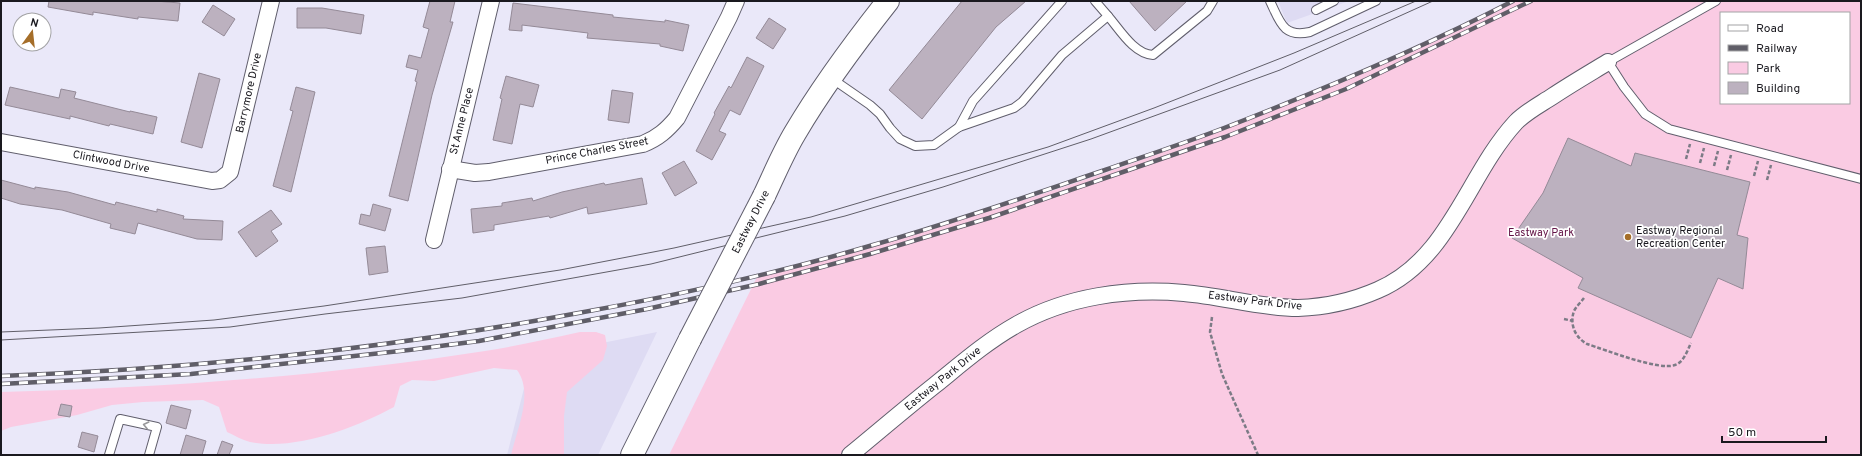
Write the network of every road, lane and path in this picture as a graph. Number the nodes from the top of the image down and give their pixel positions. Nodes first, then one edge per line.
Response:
1 (271, 1) edge
2 (491, 1) edge
3 (736, 1) edge
4 (888, 1) edge
5 (1062, 1) edge
6 (1095, 1) edge
7 (1212, 1) edge
8 (1270, 1) edge
9 (1334, 1) edge
10 (1376, 1) edge
11 (1716, 1) edge
12 (1316, 10) dead end
13 (1108, 16) junction
14 (1608, 62) junction
15 (830, 78) junction
16 (959, 127) junction
17 (1692, 135) junction
18 (1706, 139) junction
19 (1, 142) edge
20 (1720, 143) junction
21 (1733, 146) junction
22 (1760, 153) junction
23 (1773, 157) junction
24 (1686, 159) dead end
25 (1700, 163) dead end
26 (1714, 166) dead end
27 (450, 169) junction
28 (1727, 170) dead end
29 (1754, 176) dead end
30 (1861, 179) edge
31 (220, 180) joint
32 (1767, 180) dead end
33 (434, 240) dead end
34 (1584, 298) dead end
35 (1212, 317) dead end
36 (1564, 319) dead end
37 (1573, 321) junction
38 (1691, 343) dead end
39 (109, 455) edge
40 (149, 455) edge
41 (632, 455) edge
42 (850, 455) edge
43 (1258, 455) edge

1 - 31 street, Barrymore Drive
2 - 27 street, St Anne Place
3 - 27 street, Prince Charles Street
4 - 15 main road, Eastway Drive
5 - 16 lane
6 - 13 lane
7 - 13 lane
8 - 10 lane
9 - 12 lane
11 - 14 lane
13 - 16 lane
14 - 17 lane
14 - 42 street, Eastway Park Drive
15 - 16 lane
15 - 41 main road, Eastway Drive, bridge
17 - 18 lane
17 - 24 path
18 - 20 lane
18 - 25 path
19 - 31 street, Clintwood Drive
20 - 21 lane
20 - 26 path
21 - 22 lane
21 - 28 path
22 - 23 lane
22 - 29 path
23 - 30 lane
23 - 32 path
27 - 33 street, St Anne Place
34 - 37 path
35 - 43 path
36 - 37 path
37 - 38 path
40 -> 39 lane

